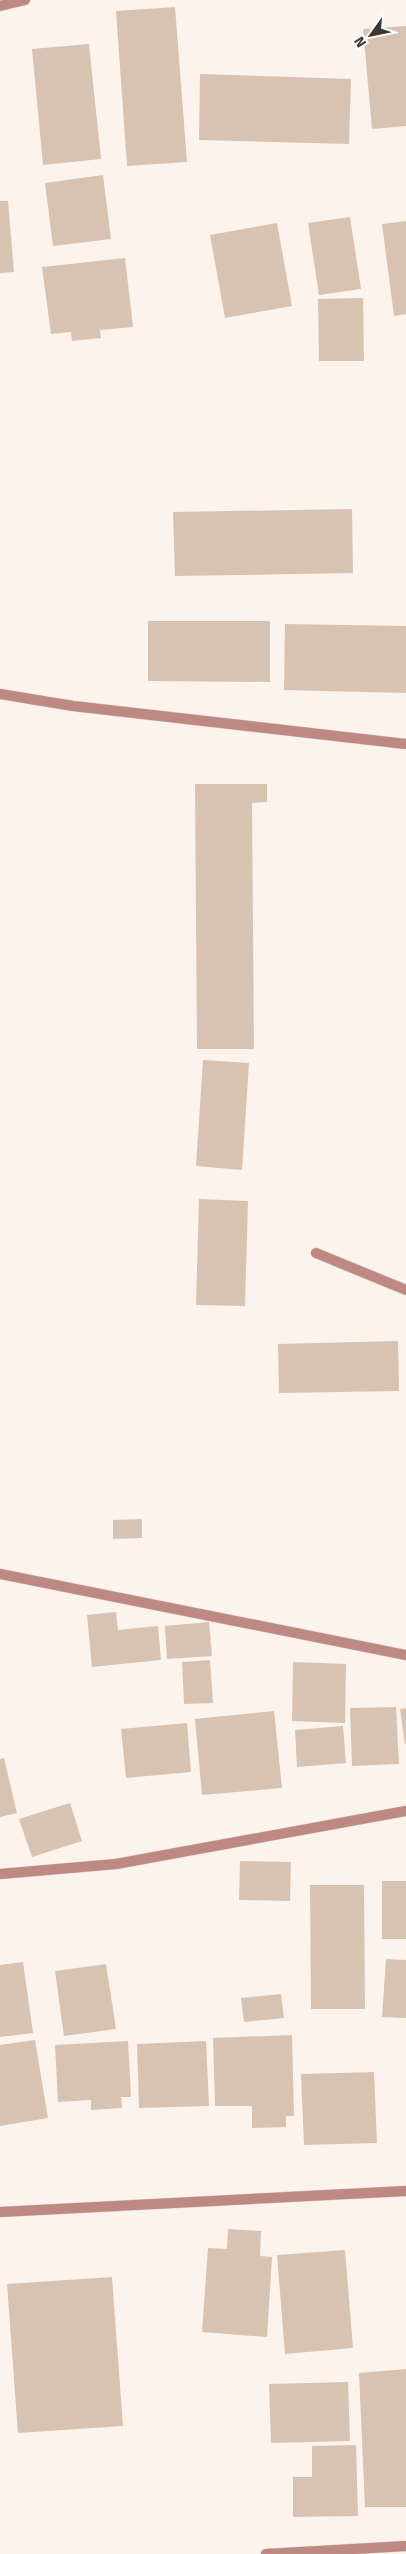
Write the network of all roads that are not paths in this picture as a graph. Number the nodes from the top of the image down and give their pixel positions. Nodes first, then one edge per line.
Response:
1 (25, 0) edge
2 (0, 6) edge
3 (0, 694) edge
4 (406, 744) edge
5 (316, 1254) dead end
6 (406, 1290) edge
7 (0, 1574) edge
8 (406, 1655) edge
9 (406, 1811) edge
10 (0, 1874) edge
11 (406, 2192) edge
12 (0, 2212) edge
13 (406, 2546) edge
14 (266, 2554) edge

1 - 2 street
3 - 4 street
5 - 6 street
7 - 8 street
9 - 10 street
11 - 12 street
13 - 14 street

